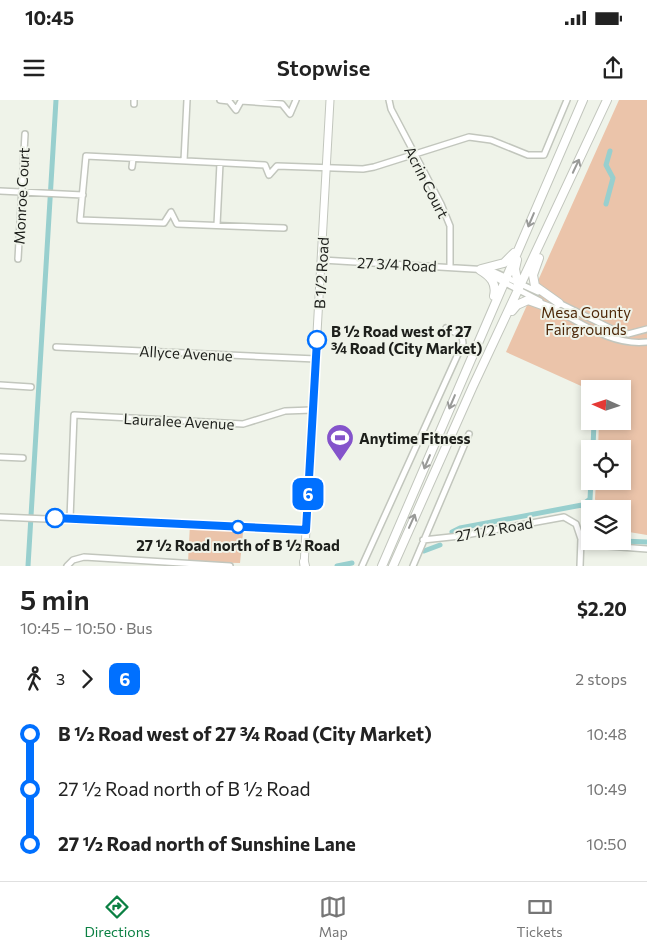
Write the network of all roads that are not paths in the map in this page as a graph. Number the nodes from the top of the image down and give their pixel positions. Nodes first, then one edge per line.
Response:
1 (187, 100) edge
2 (220, 100) edge
3 (296, 100) edge
4 (330, 100) edge
5 (389, 100) edge
6 (567, 100) edge
7 (583, 100) edge
8 (607, 100) edge
9 (25, 134) dead end
10 (414, 155) junction
11 (133, 159) junction
12 (184, 161) junction
13 (220, 163) junction
14 (132, 167) dead end
15 (327, 168) junction
16 (0, 192) edge
17 (21, 192) junction
18 (83, 195) junction
19 (563, 195) junction
20 (217, 225) junction
21 (284, 228) dead end
22 (517, 250) junction
23 (18, 258) dead end
24 (322, 260) junction
25 (450, 267) junction
26 (478, 269) junction
27 (505, 279) junction
28 (519, 285) junction
29 (558, 306) junction
30 (446, 328) dead end
31 (647, 329) edge
32 (647, 342) edge
33 (56, 346) dead end
34 (316, 359) junction
35 (466, 370) junction
36 (0, 385) edge
37 (474, 386) junction
38 (31, 387) dead end
39 (312, 410) junction
40 (469, 434) dead end
41 (0, 457) edge
42 (23, 458) dead end
43 (0, 517) edge
44 (70, 519) junction
45 (306, 530) junction
46 (423, 540) junction
47 (581, 544) joint
48 (631, 548) edge
49 (647, 549) edge
50 (304, 565) edge
51 (68, 566) edge
52 (230, 566) edge
53 (362, 566) edge
54 (384, 566) edge
55 (393, 566) edge
56 (412, 566) edge
57 (580, 566) edge

1 - 12 street
2 - 3 street
4 - 15 main road, B 1/2 Road
5 - 10 street, Acrin Court
6 - 10 street
7 -> 22 highway
19 -> 8 highway
9 - 17 street, Monroe Court
10 - 15 street
10 - 25 street, Acrin Court
11 - 12 street
11 - 14 street
11 - 18 street
12 - 13 street
13 - 15 street
13 - 20 street
15 - 24 main road, B 1/2 Road
16 - 17 street
17 - 18 street
17 - 23 street, Monroe Court
18 - 20 street
19 - 28 highway
19 - 29 highway
20 - 21 street
22 - 26 highway
22 - 27 highway
22 - 28 highway
24 - 25 street, 27 3/4 Road
24 - 34 main road, B 1/2 Road
25 - 26 street, 27 3/4 Road
26 - 27 street, 27 3/4 Road
26 - 35 highway
27 - 28 street, 27 3/4 Road
27 - 28 street, 27 3/4 Road
27 - 35 highway
28 - 29 street
28 - 37 highway
29 - 31 street
29 - 32 street
29 - 37 highway
30 - 53 street
33 - 34 street, Allyce Avenue
34 - 39 main road, B 1/2 Road
35 -> 54 highway
36 - 38 street
55 -> 37 highway
39 - 44 street, Lauralee Avenue
39 - 45 main road, B 1/2 Road
40 - 46 street
41 - 42 street
43 - 44 street
44 - 45 street
45 - 50 main road, B 1/2 Road
46 - 47 street, 27 1/2 Road
46 - 56 street
47 - 57 street
48 - 49 street
51 - 52 street

